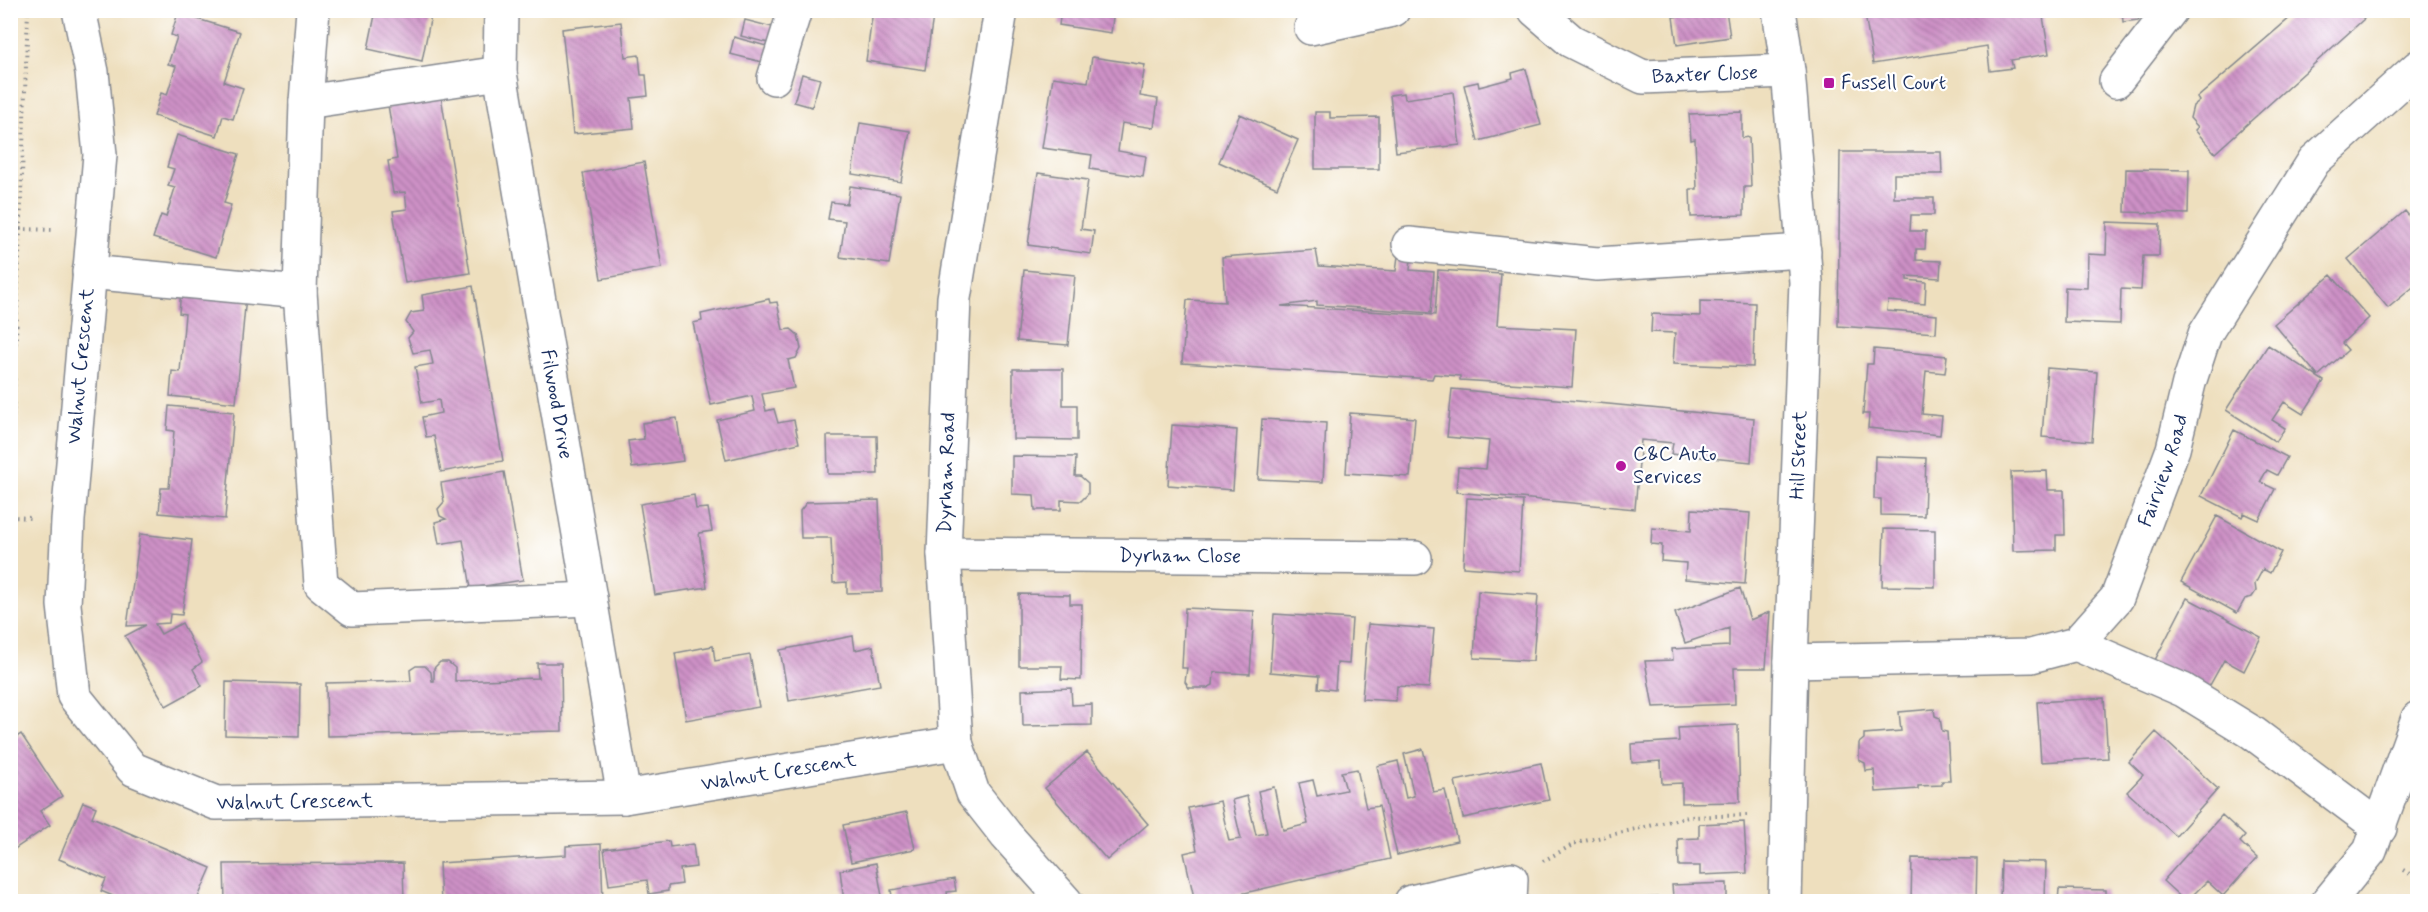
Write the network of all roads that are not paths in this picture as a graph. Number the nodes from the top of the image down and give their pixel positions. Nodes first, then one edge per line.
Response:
1 (79, 10) edge
2 (313, 10) edge
3 (501, 10) edge
4 (795, 10) edge
5 (1002, 10) edge
6 (1393, 10) edge
7 (1535, 10) edge
8 (1779, 10) edge
9 (2171, 10) edge
10 (1311, 28) dead end
11 (2418, 67) edge
12 (1788, 70) junction
13 (500, 74) junction
14 (774, 78) dead end
15 (2116, 81) dead end
16 (306, 102) junction
17 (1409, 244) dead end
18 (1804, 251) junction
19 (89, 272) junction
20 (300, 292) junction
21 (944, 554) junction
22 (1415, 558) dead end
23 (590, 599) junction
24 (2076, 644) junction
25 (1791, 661) junction
26 (2418, 717) edge
27 (956, 743) junction
28 (624, 797) junction
29 (2380, 828) junction
30 (1510, 890) edge
31 (1066, 902) edge
32 (1411, 902) edge
33 (1785, 902) edge
34 (2328, 902) edge

1 - 19 street, Walnut Crescent
2 - 16 street
3 - 13 street, Filwood Drive
4 - 14 street
5 - 21 street, Dyrham Road
6 - 10 street
7 - 12 street, Baxter Close
8 - 12 street, Hill Street
9 - 15 street
11 - 24 street, Fairview Road
12 - 18 street, Hill Street
13 - 16 street
13 - 23 street, Filwood Drive
16 - 20 street
17 - 18 street
18 - 25 street, Hill Street
19 - 20 street
19 - 28 street, Walnut Crescent
20 - 23 street
21 - 22 street, Dyrham Close
21 - 27 street, Dyrham Road
23 - 28 street, Filwood Drive
24 - 25 street
24 - 29 street
25 - 33 street, Hill Street
26 - 29 street
27 - 28 street, Walnut Crescent
27 - 31 street, Dyrham Road
29 - 34 street
30 - 32 street

